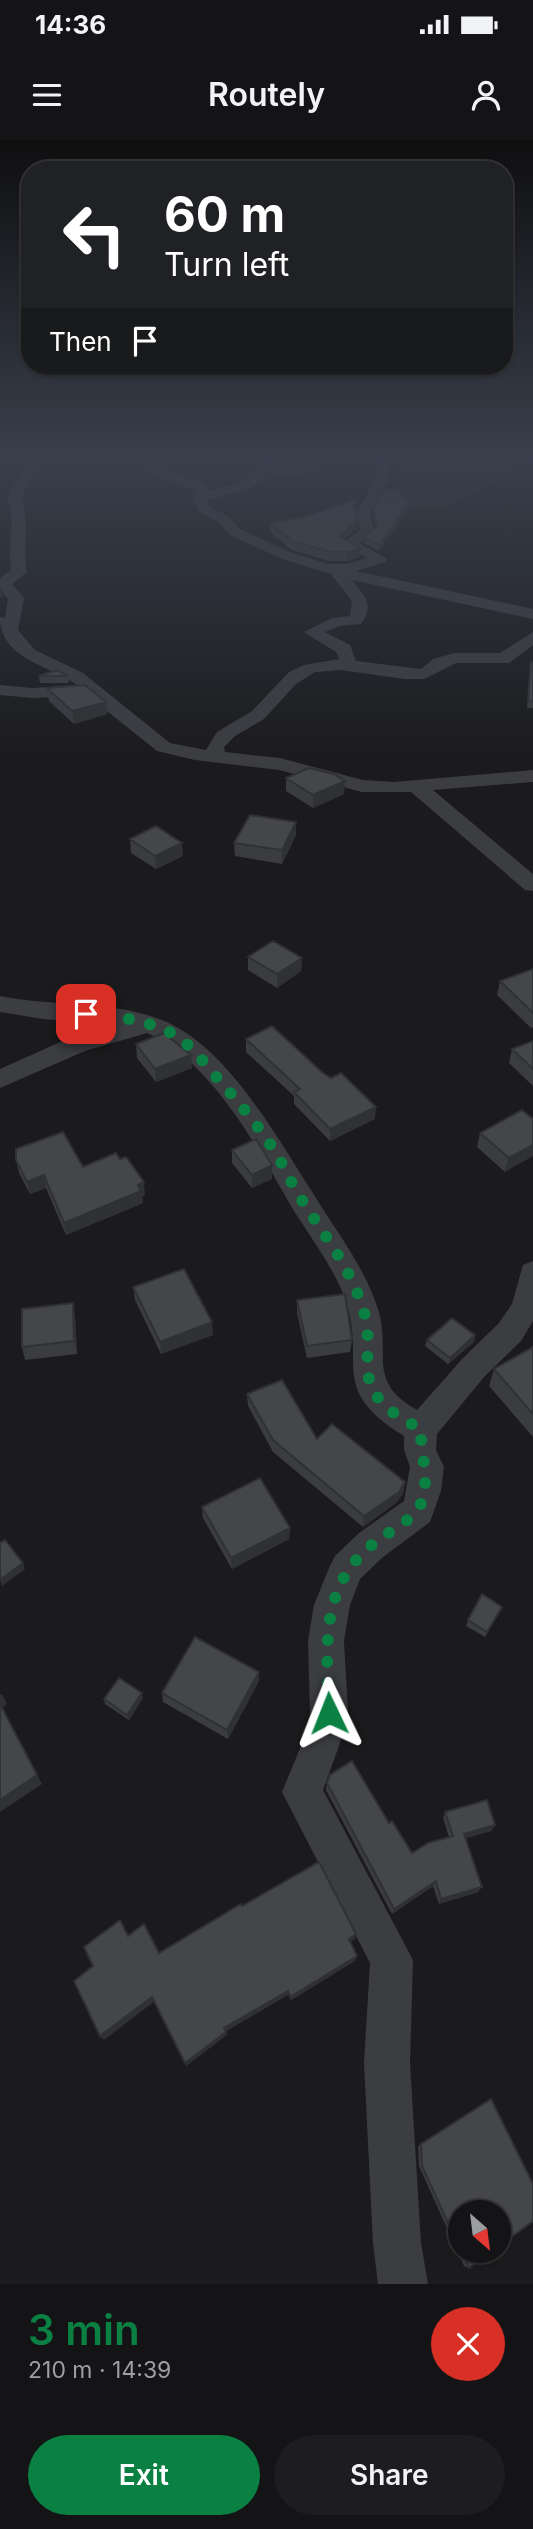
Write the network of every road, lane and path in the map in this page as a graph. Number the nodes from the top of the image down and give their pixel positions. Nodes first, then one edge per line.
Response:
1 (17, 559) edge
2 (297, 559) edge
3 (380, 559) edge
4 (336, 570) junction
5 (533, 614) edge
6 (6, 625) edge
7 (533, 637) edge
8 (349, 665) junction
9 (0, 690) edge
10 (91, 690) junction
11 (217, 756) junction
12 (533, 776) edge
13 (418, 788) junction
14 (533, 885) edge
15 (0, 1004) edge
16 (148, 1024) junction
17 (0, 1079) edge
18 (533, 1273) edge
19 (421, 1429) junction
20 (403, 2284) edge

1 - 6 street
2 - 4 street
3 - 4 street
4 - 5 street
4 - 8 street
6 - 10 street
7 - 8 street
8 - 11 street
9 - 10 street
10 - 11 street
11 - 13 street
12 - 13 street
13 - 14 street
15 - 16 street
16 - 17 street
16 - 19 street
18 - 19 street
19 - 20 street

